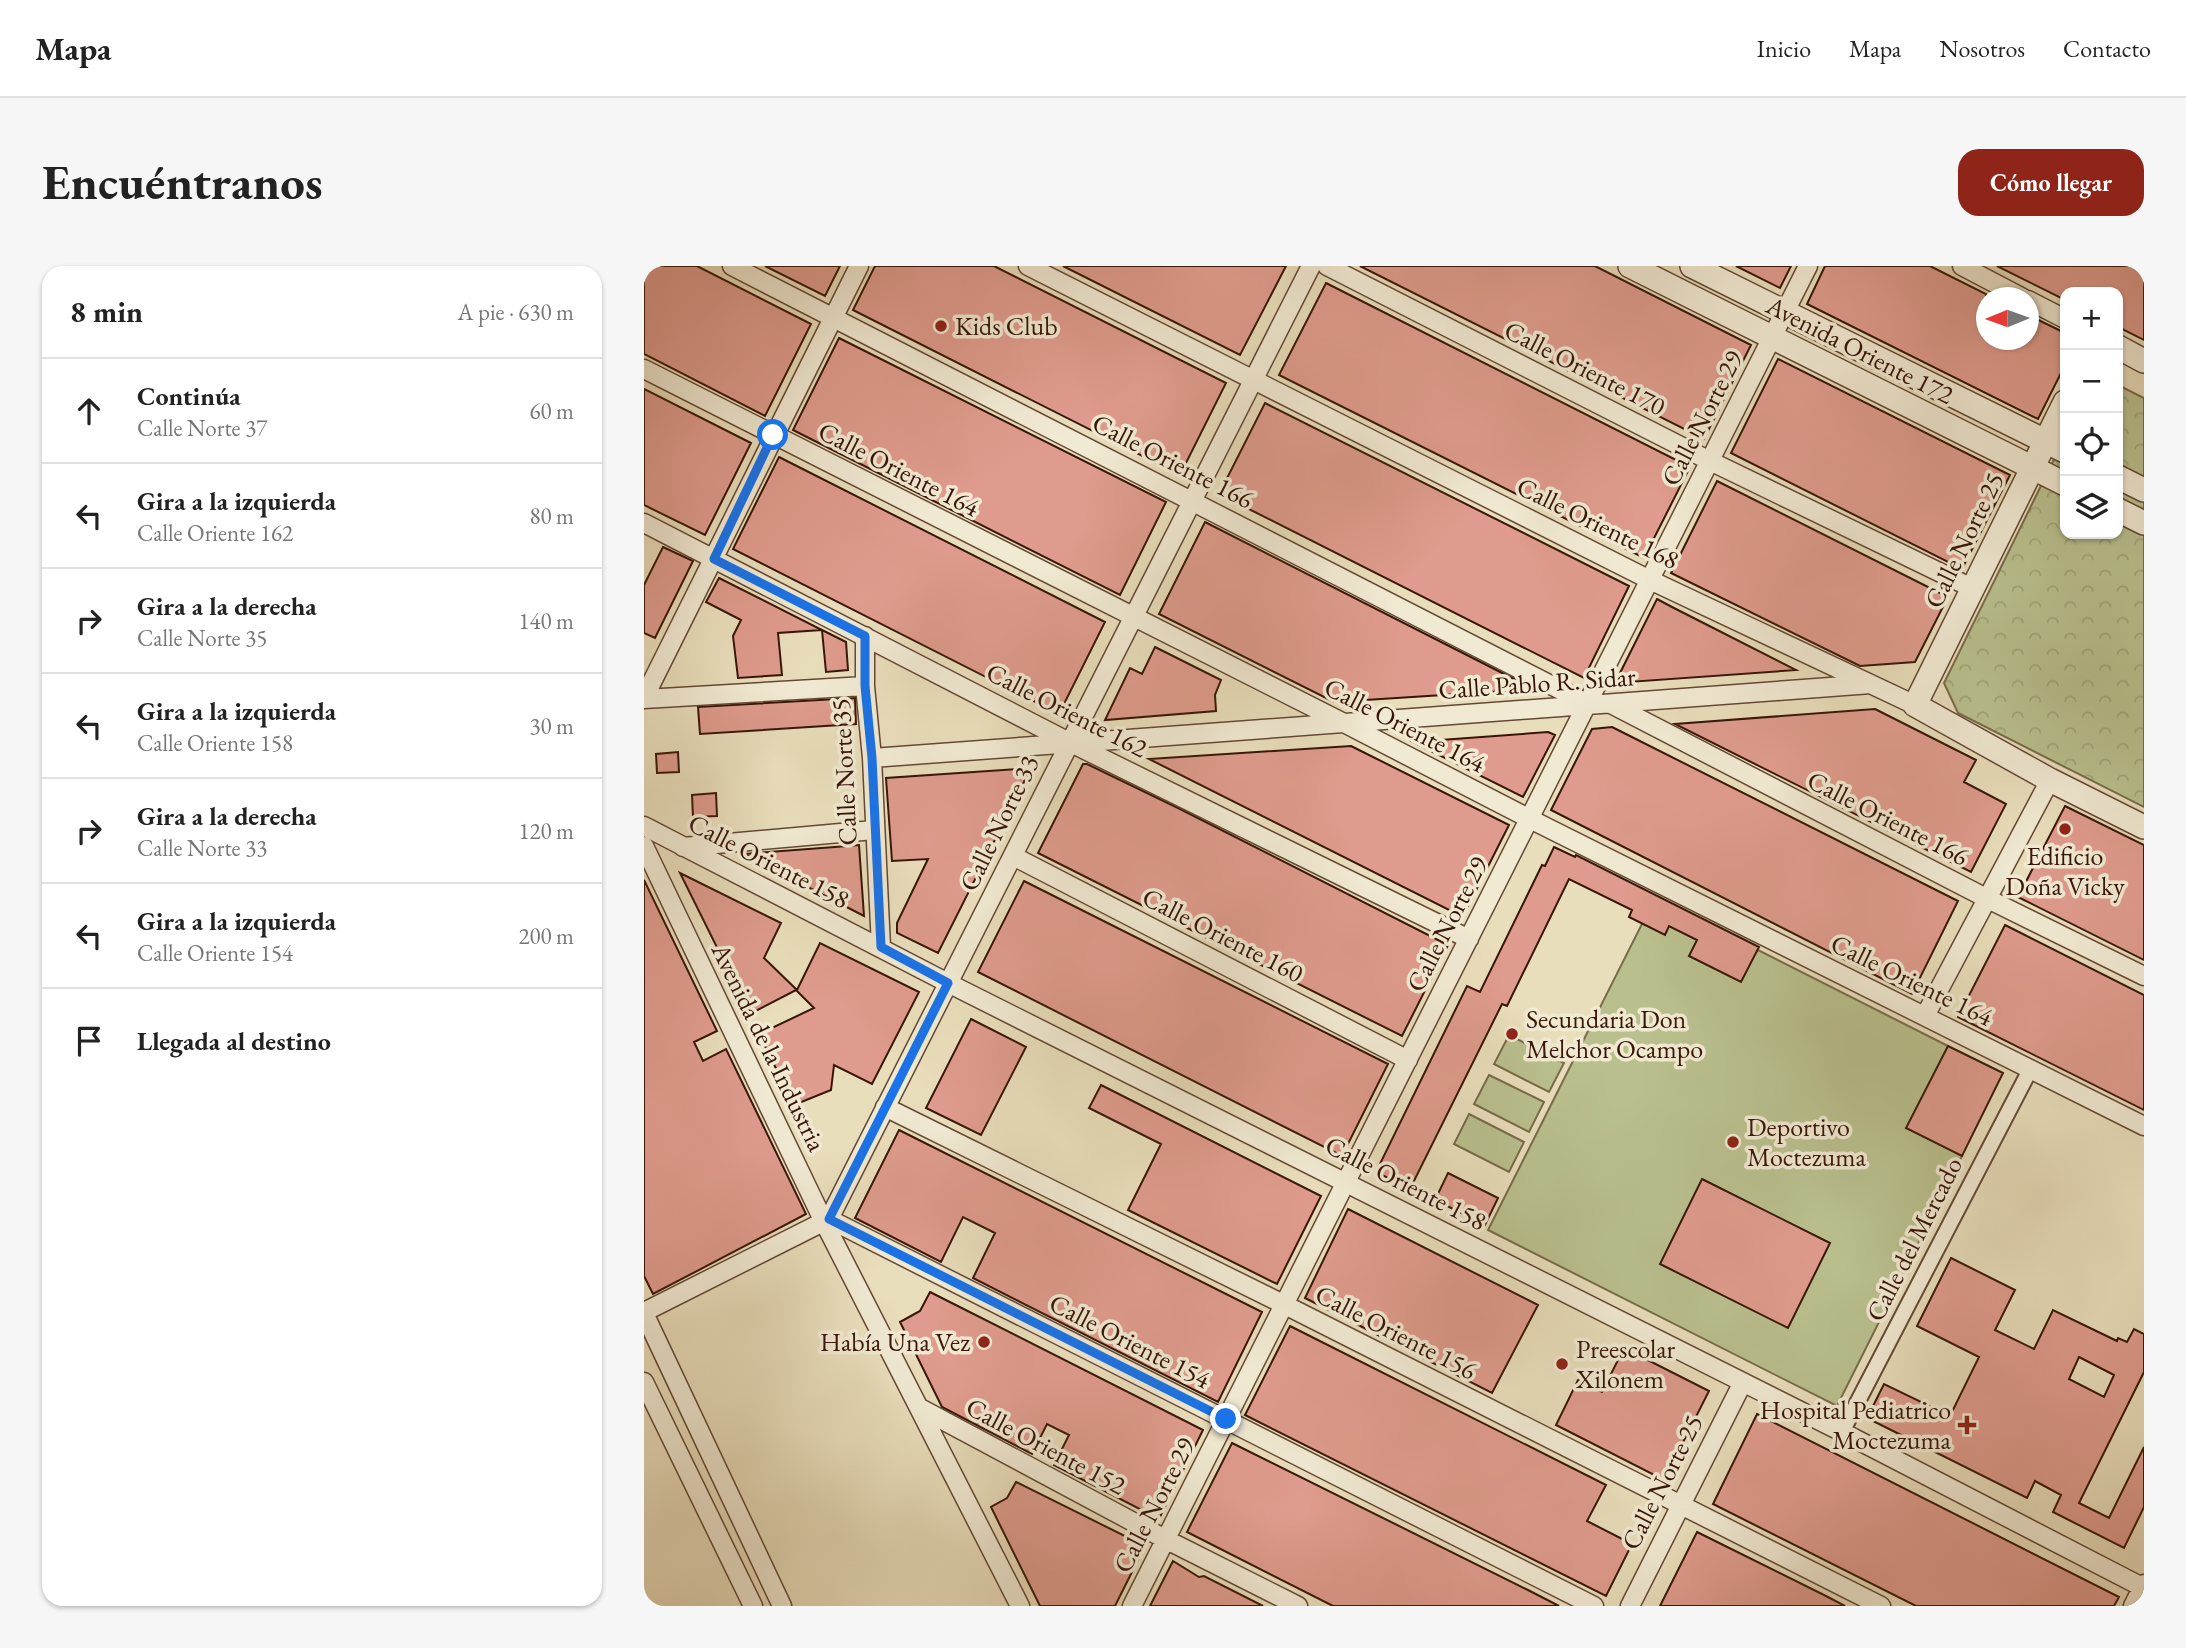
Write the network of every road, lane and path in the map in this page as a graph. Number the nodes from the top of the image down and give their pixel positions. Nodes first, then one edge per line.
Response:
1 (732, 266) edge
2 (859, 266) edge
3 (1028, 266) edge
4 (1311, 266) edge
5 (1327, 266) edge
6 (1630, 266) edge
7 (1692, 266) edge
8 (1808, 266) edge
9 (1962, 266) edge
10 (2002, 287) edge
11 (2039, 306) edge
12 (1784, 313) junction
13 (2060, 316) edge
14 (833, 317) junction
15 (1772, 338) junction
16 (2123, 350) edge
17 (2144, 361) edge
18 (644, 369) edge
19 (1253, 381) junction
20 (2062, 413) edge
21 (773, 435) junction
22 (2055, 446) edge
23 (1710, 461) junction
24 (2031, 467) junction
25 (2123, 480) edge
26 (2060, 482) edge
27 (2144, 490) edge
28 (1193, 500) junction
29 (2123, 512) edge
30 (644, 523) edge
31 (2144, 523) edge
32 (714, 559) junction
33 (1650, 580) junction
34 (1972, 588) junction
35 (1132, 617) junction
36 (865, 636) junction
37 (1871, 684) junction
38 (865, 686) junction
39 (644, 699) edge
40 (1588, 704) junction
41 (1610, 704) junction
42 (1916, 705) junction
43 (1344, 723) junction
44 (1069, 742) junction
45 (872, 758) junction
46 (2050, 780) junction
47 (1530, 819) junction
48 (644, 826) edge
49 (2144, 827) edge
50 (874, 830) junction
51 (644, 846) edge
52 (682, 847) junction
53 (1013, 856) junction
54 (1988, 899) junction
55 (1469, 939) junction
56 (881, 947) junction
57 (2144, 976) edge
58 (948, 983) junction
59 (1925, 1016) junction
60 (1408, 1060) junction
61 (2031, 1068) junction
62 (885, 1107) junction
63 (2144, 1126) edge
64 (1346, 1182) junction
65 (826, 1221) junction
66 (1284, 1305) junction
67 (644, 1313) edge
68 (644, 1382) edge
69 (1742, 1384) junction
70 (920, 1408) junction
71 (1226, 1419) junction
72 (1842, 1432) junction
73 (730, 1499) junction
74 (1682, 1506) junction
75 (707, 1512) junction
76 (1165, 1539) junction
77 (2144, 1586) edge
78 (753, 1606) edge
79 (782, 1606) edge
80 (1020, 1606) edge
81 (1132, 1606) edge
82 (1298, 1606) edge
83 (1594, 1606) edge
84 (1630, 1606) edge
85 (1881, 1606) edge
86 (2133, 1606) edge

1 - 14 street, Calle Oriente 166
2 - 14 street
3 - 19 street, Calle Oriente 168
4 - 19 street, Calle Norte 33
5 - 23 street, Calle Oriente 170
6 - 15 street, Avenida Oriente 172
7 - 12 street, Avenida Oriente 172
8 - 12 street, Calle Norte 29
9 - 10 street
11 - 13 street
12 - 15 street, Calle Norte 29
12 - 22 street, Avenida Oriente 172
14 - 21 street
14 - 28 street, Calle Oriente 166
15 - 23 street, Calle Norte 29
15 - 24 street, Avenida Oriente 172
16 - 17 street
18 - 21 street, Calle Oriente 164
19 - 28 street, Calle Norte 33
19 - 33 street, Calle Oriente 168
20 - 22 street, Calle Norte 25
21 - 32 street
21 - 35 street, Calle Oriente 164
22 - 24 street, Calle Norte 25
23 - 33 street, Calle Norte 29
23 - 34 street, Calle Oriente 170
24 - 26 street, Avenida Oriente 172
24 - 34 street, Calle Norte 25
25 - 27 street
28 - 35 street, Calle Norte 33
28 - 40 street, Calle Oriente 166
29 - 31 street
30 - 32 street, Calle Oriente 162
32 - 36 street, Calle Oriente 162
32 - 39 street
33 - 37 street, Calle Oriente 168
33 - 40 street, Calle Norte 29
34 - 42 street, Calle Norte 25
35 - 43 street, Calle Oriente 164
35 - 44 street, Calle Norte 33
36 - 38 street, Calle Norte 35
36 - 44 street, Calle Oriente 162
37 - 41 street, Calle Pablo R. Sidar
37 - 42 street, Calle Oriente 168
38 - 39 street
38 - 45 street, Calle Norte 35
40 - 41 street, Calle Pablo R. Sidar
40 - 43 street, Calle Pablo R. Sidar
40 - 47 street, Calle Norte 29
41 - 54 street, Calle Oriente 166
42 - 46 street, Calle Oriente 168
43 - 44 street, Calle Pablo R. Sidar
43 - 47 street, Calle Oriente 164
44 - 45 street, Calle Pablo R. Sidar
44 - 53 street, Calle Norte 33
44 - 55 street, Calle Oriente 162
45 - 50 street, Calle Norte 35
46 - 49 street, Calle Oriente 168
46 - 54 street
47 - 55 street, Calle Norte 29
47 - 59 street, Calle Oriente 164
48 - 52 street, Calle Oriente 158
50 - 52 street
50 - 56 street, Calle Norte 35
51 - 65 street, Avenida de la Industria
52 - 56 street, Calle Oriente 158
53 - 58 street, Calle Norte 33
53 - 60 street, Calle Oriente 160
54 - 57 street, Calle Oriente 166
54 - 59 street
55 - 60 street, Calle Norte 29
56 - 58 street, Calle Oriente 158
58 - 62 street, Calle Norte 33
58 - 64 street, Calle Oriente 158
59 - 61 street, Calle Oriente 164
60 - 64 street, Calle Norte 29
61 - 63 street, Calle Oriente 164
61 - 72 street, Calle del Mercado
62 - 65 street, Calle Norte 33
62 - 66 street, Calle Oriente 156
64 - 66 street, Calle Norte 29
64 - 69 street, Calle Oriente 158
65 - 67 street
65 - 70 street, Avenida de la Industria
65 - 71 street, Calle Oriente 154
66 - 71 street, Calle Norte 29
66 - 74 street, Calle Oriente 156
67 - 73 street
68 - 75 street
69 - 72 street, Calle Oriente 158
69 - 74 street, Calle Norte 25
70 - 76 street, Calle Oriente 152
70 - 80 street, Avenida de la Industria
71 - 76 street, Calle Norte 29
71 - 83 street, Calle Oriente 154
72 - 77 street, Calle Oriente 158
73 - 75 street
73 - 79 street
74 - 84 street, Calle Norte 25
74 - 85 street, Calle Oriente 156
75 - 78 street
76 - 81 street, Calle Norte 29
76 - 82 street, Calle Oriente 152
77 - 86 street

